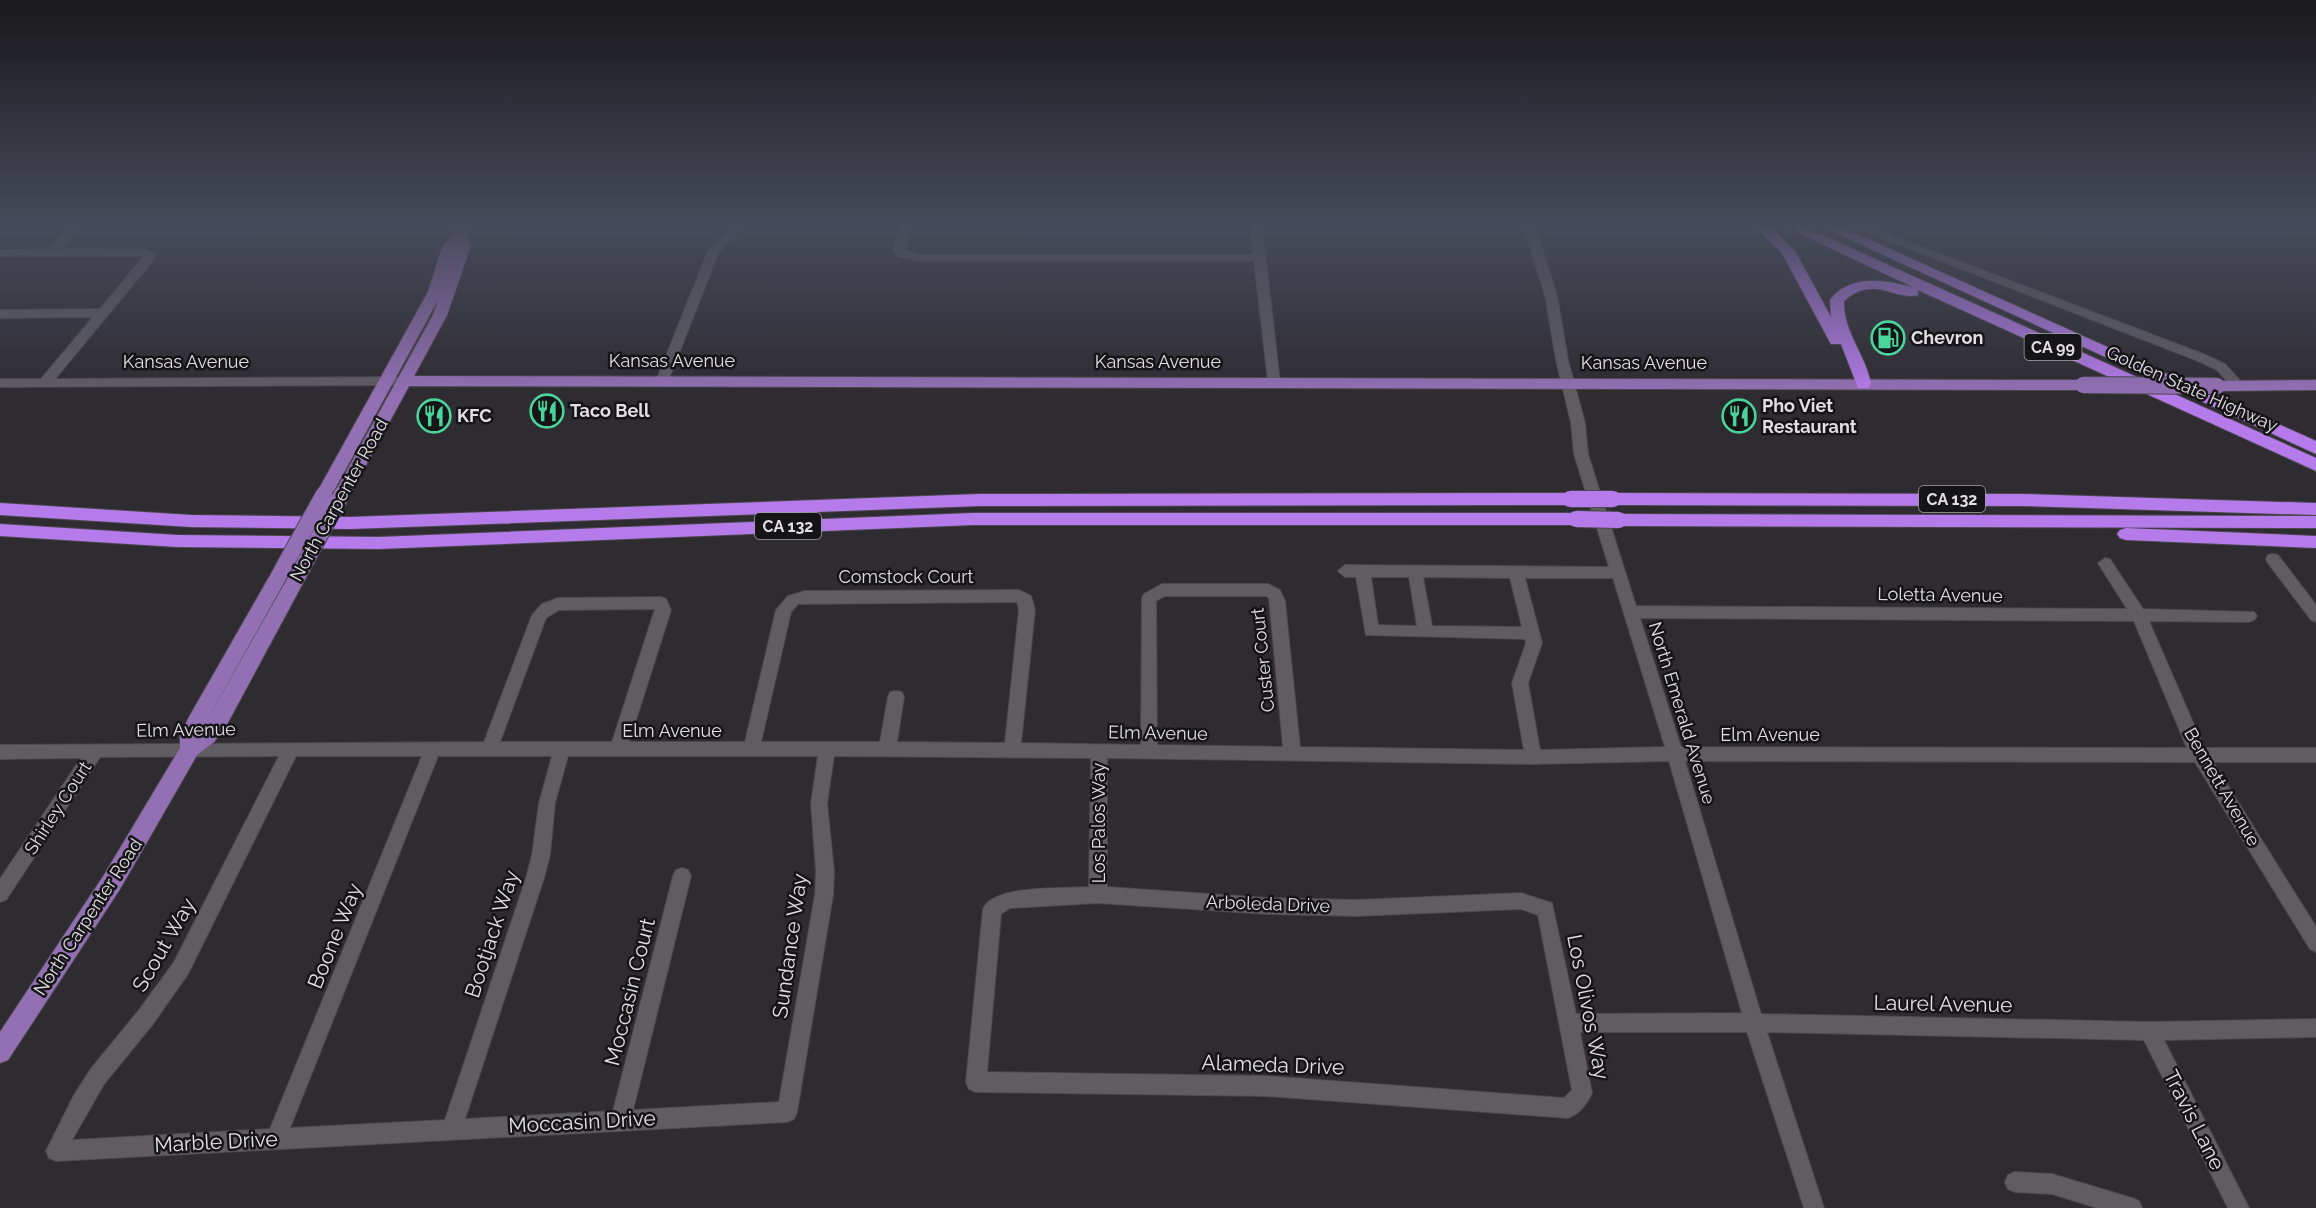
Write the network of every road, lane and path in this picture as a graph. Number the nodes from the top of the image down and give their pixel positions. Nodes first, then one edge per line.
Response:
1 (129, 282) edge
2 (438, 282) edge
3 (453, 282) edge
4 (701, 282) edge
5 (1262, 282) edge
6 (1547, 282) edge
7 (1805, 282) edge
8 (1913, 282) edge
9 (1951, 282) edge
10 (2004, 282) edge
11 (103, 313) junction
12 (0, 314) edge
13 (2035, 339) junction
14 (387, 381) junction
15 (404, 381) junction
16 (662, 381) junction
17 (1275, 381) junction
18 (0, 382) edge
19 (45, 382) junction
20 (1569, 382) junction
21 (1863, 384) junction
22 (2316, 385) edge
23 (2239, 386) junction
24 (2193, 393) junction
25 (2316, 441) edge
26 (2316, 448) edge
27 (2316, 465) edge
28 (0, 509) edge
29 (2313, 518) edge
30 (1767, 521) junction
31 (0, 530) edge
32 (2316, 542) edge
33 (2273, 559) dead end
34 (2105, 563) dead end
35 (1345, 571) dead end
36 (1363, 571) junction
37 (1415, 572) junction
38 (1516, 572) junction
39 (1617, 573) junction
40 (1630, 612) junction
41 (2316, 615) edge
42 (2139, 616) junction
43 (2249, 616) dead end
44 (1426, 632) junction
45 (1531, 633) junction
46 (896, 697) dead end
47 (190, 749) junction
48 (291, 749) junction
49 (433, 749) junction
50 (562, 749) junction
51 (489, 750) junction
52 (618, 750) junction
53 (751, 750) junction
54 (827, 750) junction
55 (888, 750) junction
56 (1012, 750) junction
57 (95, 751) junction
58 (1099, 751) junction
59 (0, 752) edge
60 (1149, 752) junction
61 (1292, 754) junction
62 (1675, 754) junction
63 (2199, 755) junction
64 (2316, 755) edge
65 (1533, 756) junction
66 (682, 876) dead end
67 (0, 894) edge
68 (1098, 895) junction
69 (1546, 909) joint
70 (2316, 943) edge
71 (1568, 1023) junction
72 (1754, 1023) junction
73 (2316, 1028) edge
74 (2149, 1031) junction
75 (0, 1052) edge
76 (976, 1082) joint
77 (1568, 1108) joint
78 (787, 1112) joint
79 (621, 1120) junction
80 (453, 1129) junction
81 (376, 1133) joint
82 (276, 1139) junction
83 (56, 1151) joint
84 (2015, 1182) dead end
85 (1814, 1208) edge
86 (2132, 1208) edge
87 (2239, 1208) edge

1 - 11 street
2 - 14 main road, North Carpenter Road
3 - 15 main road, North Carpenter Road
4 - 16 street
5 - 17 street
6 - 20 street, North Emerald Avenue
7 - 21 highway
8 - 13 highway, Golden State Highway / CA 99
9 - 24 highway, Golden State Highway / CA 99
10 - 23 street
11 - 12 street
11 - 19 street
13 - 21 highway
13 - 27 highway, Golden State Highway / CA 99
14 - 15 street, Kansas Avenue
14 - 19 street, Kansas Avenue
14 - 47 main road, North Carpenter Road, bridge
15 - 16 main road, Kansas Avenue
15 - 47 main road, North Carpenter Road, bridge
16 - 17 main road, Kansas Avenue
17 - 20 main road, Kansas Avenue
18 - 19 street, Kansas Avenue
20 - 21 main road, Kansas Avenue
20 - 39 street, North Emerald Avenue
21 - 23 main road, Kansas Avenue, bridge
22 - 23 main road, Kansas Avenue
24 - 25 highway
24 - 26 highway, Golden State Highway / CA 99
28 - 29 highway, CA 132, bridge
29 - 30 highway
30 - 31 highway, CA 132, bridge
30 - 32 highway, CA 132
33 - 41 street
34 - 42 street, Bennett Avenue
35 - 36 street
36 - 37 street
36 - 44 street
37 - 38 street
37 - 44 street
38 - 39 street
38 - 45 street
39 - 40 street, North Emerald Avenue
40 - 42 street, Loletta Avenue
40 - 62 street, North Emerald Avenue
42 - 43 street, Loletta Avenue
42 - 63 street, Bennett Avenue
44 - 45 street
45 - 65 street
46 - 55 street
47 - 48 street, Elm Avenue
47 - 57 street, Elm Avenue
47 - 75 main road, North Carpenter Road
48 - 49 street, Elm Avenue
48 - 83 street, Scout Way
49 - 51 street, Elm Avenue
49 - 82 street, Boone Way
50 - 51 street, Elm Avenue
50 - 52 street, Elm Avenue
50 - 80 street, Bootjack Way
51 - 52 street
52 - 53 street, Elm Avenue
53 - 54 street, Elm Avenue
53 - 56 street, Comstock Court
54 - 55 street, Elm Avenue
54 - 78 street, Sundance Way
55 - 56 street, Elm Avenue
56 - 58 street, Elm Avenue
57 - 59 street, Elm Avenue
57 - 67 street, Shirley Court
58 - 60 street, Elm Avenue
58 - 68 street, Los Palos Way
60 - 61 street, Elm Avenue
60 - 61 street, Custer Court
61 - 65 street, Elm Avenue
62 - 63 street, Elm Avenue
62 - 65 street, Elm Avenue
62 - 72 street, North Emerald Avenue
63 - 64 street, Elm Avenue
63 - 70 street, Bennett Avenue
66 - 79 street, Moccasin Court
68 - 69 street, Arboleda Drive
68 - 76 street, Arboleda Drive
69 - 71 street, Los Olivos Way
71 - 72 street, Laurel Avenue
71 - 77 street, Los Olivos Way
72 - 74 street, Laurel Avenue
72 - 85 street, North Emerald Avenue
73 - 74 street, Laurel Avenue
74 - 87 street, Travis Lane
76 - 77 street, Alameda Drive
78 - 79 street, Moccasin Drive
79 - 80 street, Moccasin Drive
80 - 81 street, Moccasin Drive
81 - 82 street, Marble Drive
82 - 83 street, Marble Drive
84 - 86 street

